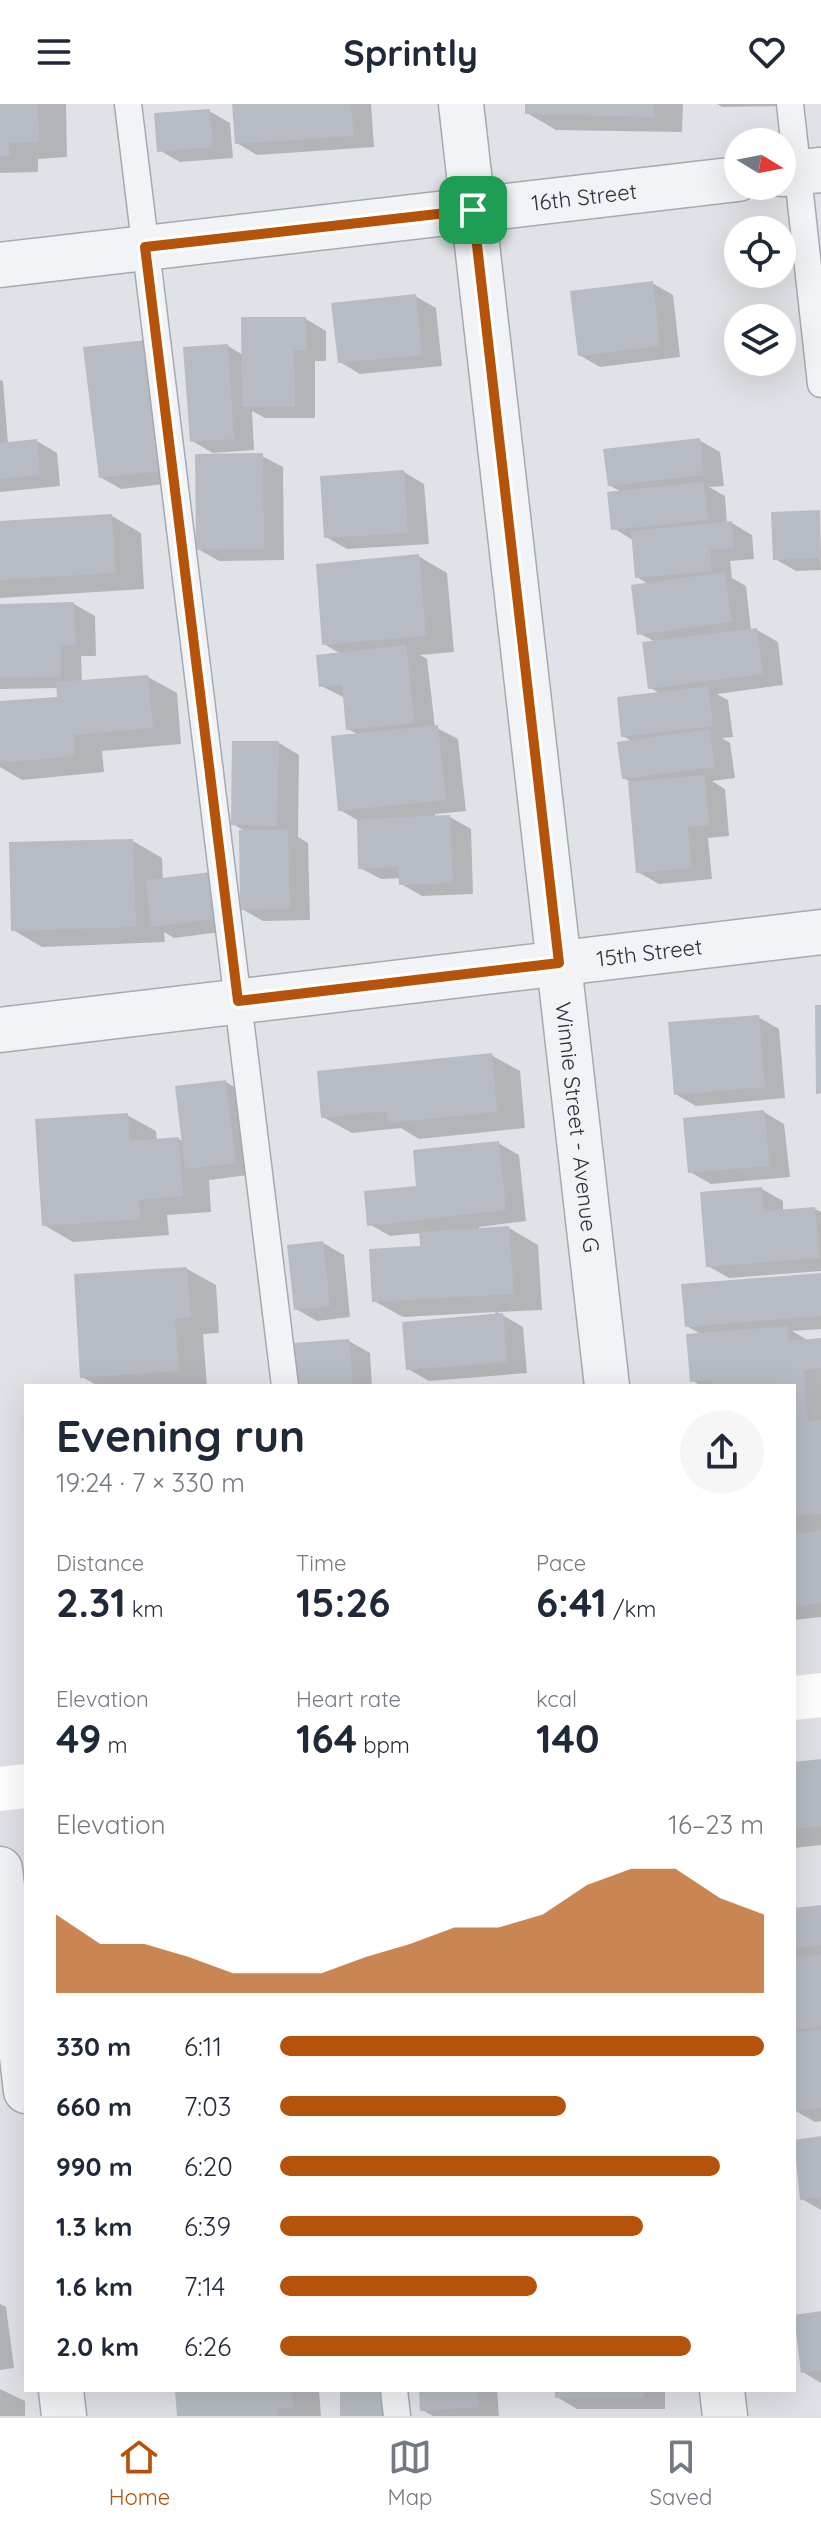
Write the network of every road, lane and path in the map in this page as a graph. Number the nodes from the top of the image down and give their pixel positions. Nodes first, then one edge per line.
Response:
1 (128, 104) edge
2 (461, 104) edge
3 (790, 104) edge
4 (800, 172) edge
5 (724, 181) edge
6 (473, 210) junction
7 (145, 247) junction
8 (0, 265) edge
9 (821, 384) edge
10 (821, 932) edge
11 (559, 963) junction
12 (238, 1001) junction
13 (0, 1030) edge
14 (285, 1384) edge
15 (607, 1384) edge
16 (821, 1695) edge
17 (796, 1698) edge
18 (24, 1786) edge
19 (0, 1789) edge
20 (0, 1869) edge
21 (24, 2074) edge
22 (61, 2392) edge
23 (394, 2392) edge
24 (722, 2392) edge
25 (64, 2416) edge
26 (397, 2416) edge
27 (725, 2416) edge

1 - 7 lane
2 - 6 street, Winnie Street - Avenue G
3 - 4 lane
4 - 9 lane
5 - 6 street, 16th Street
6 - 7 street, 16th Street
6 - 11 street, Winnie Street - Avenue G
7 - 8 street, 16th Street
7 - 12 lane
10 - 11 street, 15th Street
11 - 12 street, 15th Street
11 - 15 street, Winnie Street - Avenue G
12 - 13 street, 15th Street
12 - 14 lane
16 - 17 main road
18 - 19 main road
20 - 21 street
22 - 25 street
23 - 26 lane
24 - 27 street

